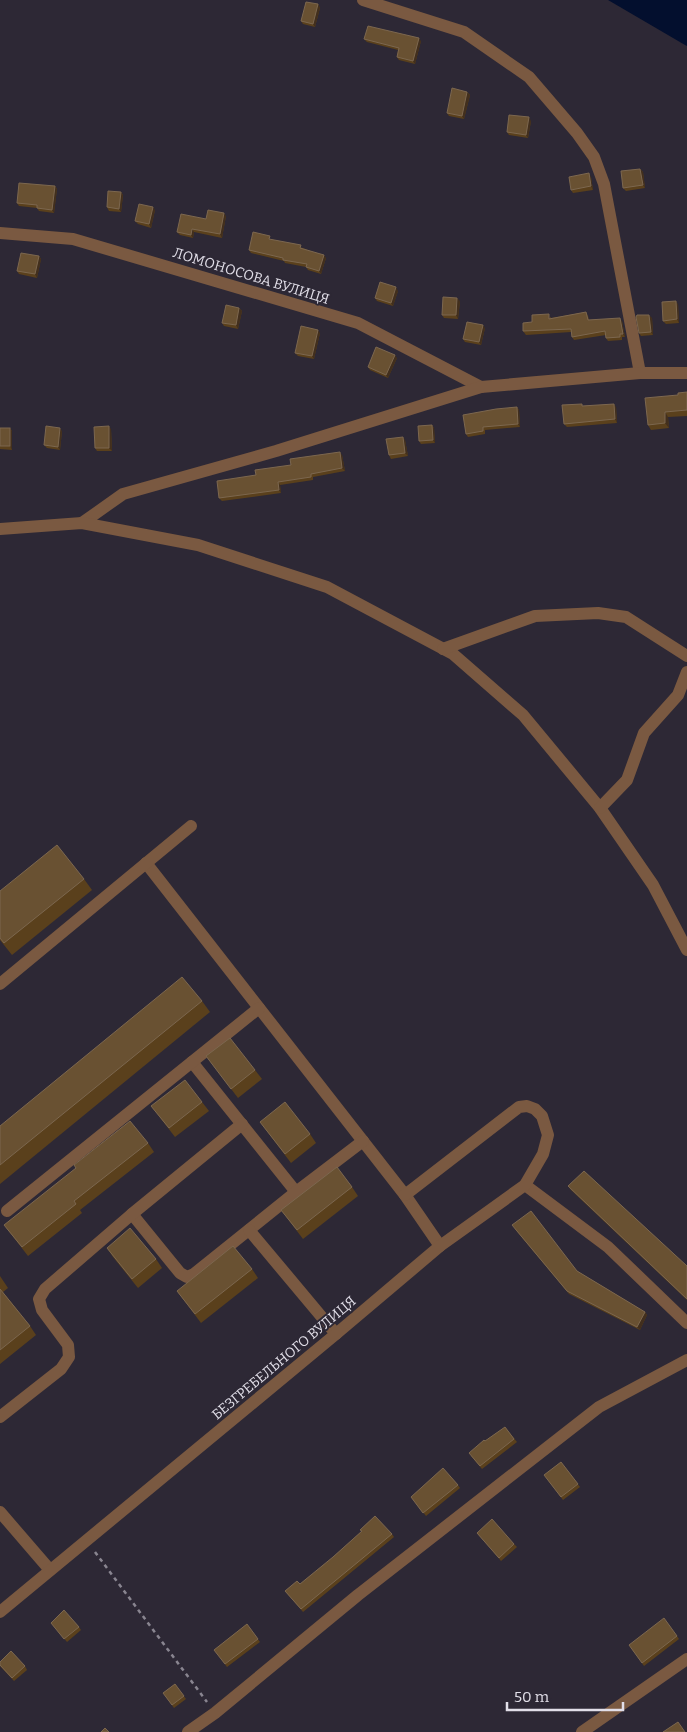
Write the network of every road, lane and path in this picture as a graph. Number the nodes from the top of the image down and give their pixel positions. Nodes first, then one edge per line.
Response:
1 (363, 0) edge
2 (0, 233) edge
3 (640, 373) junction
4 (687, 373) edge
5 (481, 387) junction
6 (82, 524) junction
7 (0, 529) edge
8 (443, 649) junction
9 (687, 656) edge
10 (687, 672) edge
11 (600, 808) junction
12 (191, 826) dead end
13 (146, 863) junction
14 (687, 950) edge
15 (0, 984) edge
16 (259, 1008) junction
17 (192, 1062) junction
18 (242, 1124) junction
19 (363, 1141) junction
20 (526, 1185) junction
21 (296, 1192) junction
22 (405, 1195) junction
23 (7, 1212) dead end
24 (132, 1214) junction
25 (249, 1230) junction
26 (440, 1246) junction
27 (687, 1323) edge
28 (336, 1334) junction
29 (687, 1360) edge
30 (0, 1417) edge
31 (0, 1512) edge
32 (86, 1541) junction
33 (50, 1570) junction
34 (0, 1612) edge
35 (687, 1659) edge
36 (215, 1713) junction
37 (188, 1732) edge
38 (582, 1732) edge

1 - 3 street
2 - 5 street, ЛОМОНОСОВА ВУЛИЦЯ
3 - 4 street
3 - 5 street
5 - 6 street
6 - 7 street
6 - 8 street
8 - 9 street
8 - 11 street
10 - 11 street
11 - 14 street
12 - 13 street
13 - 15 street
13 - 16 street
16 - 17 street
16 - 19 street
17 - 18 street
17 - 23 street
18 - 21 street
18 - 24 street
19 - 21 street
19 - 22 street
20 - 22 street, БЕЗГРЕБЕЛЬНОГО ВУЛИЦЯ
20 - 26 street, БЕЗГРЕБЕЛЬНОГО ВУЛИЦЯ
20 - 27 street
21 - 25 street
22 - 26 street
24 - 25 street
24 - 30 street
25 - 28 street
26 - 28 street, БЕЗГРЕБЕЛЬНОГО ВУЛИЦЯ
28 - 32 street, БЕЗГРЕБЕЛЬНОГО ВУЛИЦЯ
29 - 36 street
31 - 33 street
32 - 33 street, БЕЗГРЕБЕЛЬНОГО ВУЛИЦЯ
32 - 36 path
33 - 34 street, БЕЗГРЕБЕЛЬНОГО ВУЛИЦЯ
35 - 38 street
36 - 37 street

